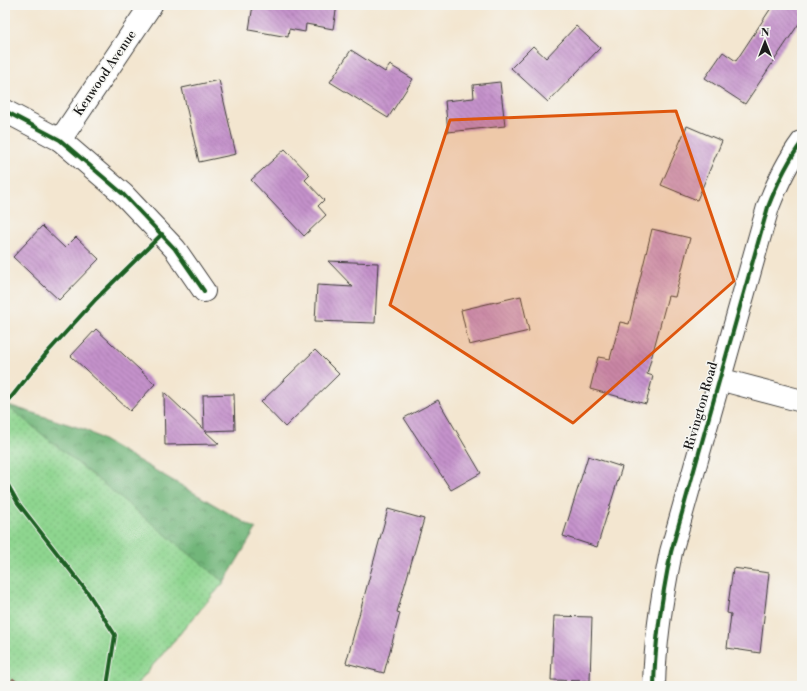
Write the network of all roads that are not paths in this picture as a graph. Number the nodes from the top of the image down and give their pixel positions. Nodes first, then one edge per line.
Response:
1 (151, 5) edge
2 (5, 111) edge
3 (60, 140) junction
4 (802, 142) edge
5 (204, 290) dead end
6 (719, 379) junction
7 (802, 402) edge
8 (654, 686) edge

1 - 3 street, Kenwood Avenue
2 - 3 street
3 - 5 street
4 - 6 street, Rivington Road
6 - 7 street
6 - 8 street, Rivington Road

